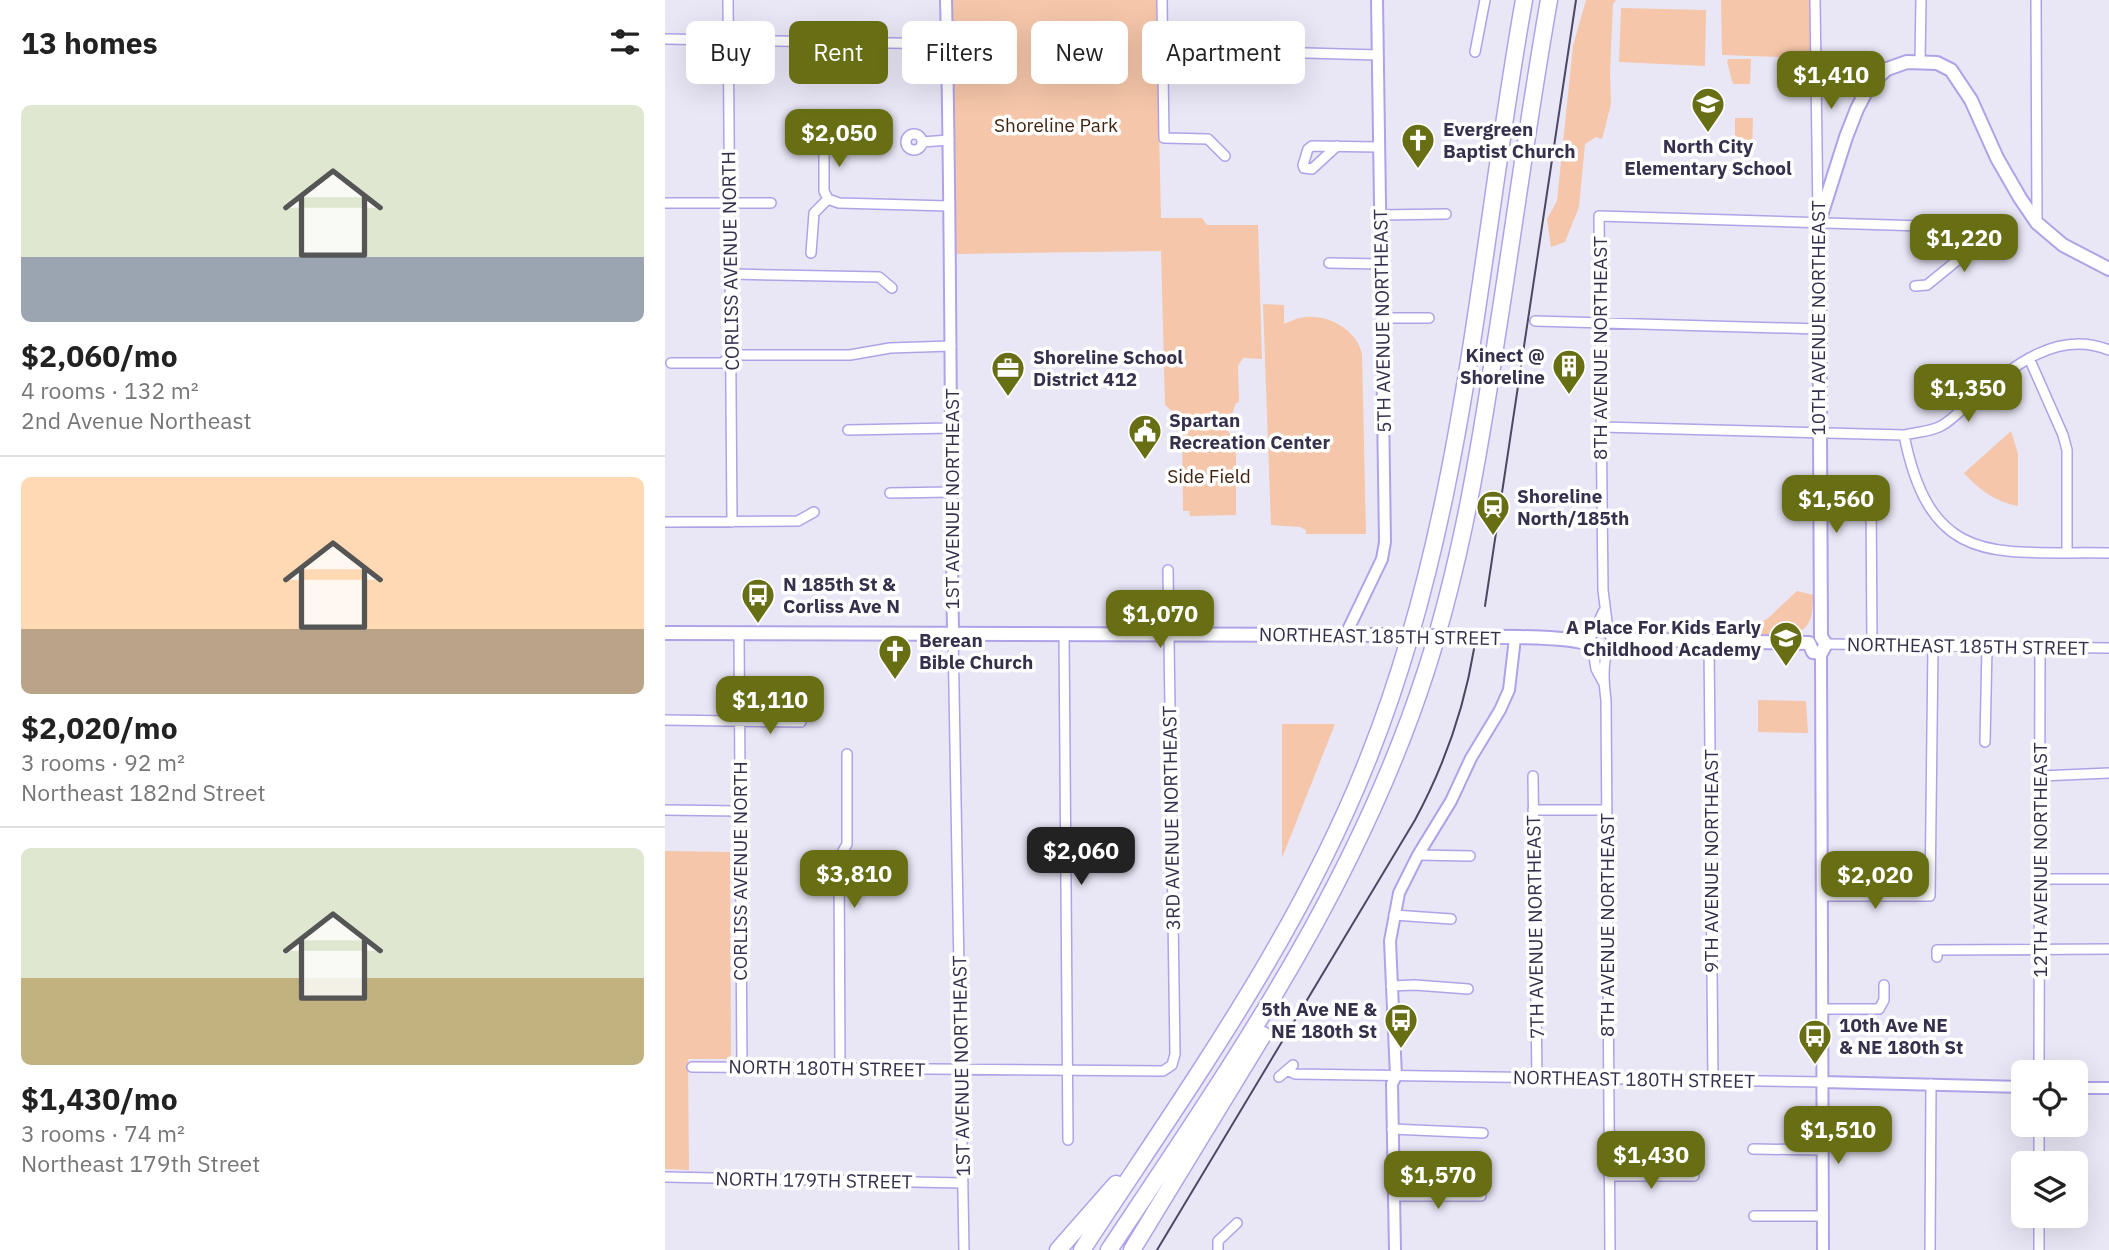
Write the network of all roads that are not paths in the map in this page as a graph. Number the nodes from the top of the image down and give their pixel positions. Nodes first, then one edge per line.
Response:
1 (727, 0) edge
2 (946, 0) edge
3 (1162, 0) edge
4 (1377, 0) edge
5 (1485, 0) edge
6 (1524, 0) edge
7 (1549, 0) edge
8 (1815, 0) edge
9 (1921, 0) edge
10 (2036, 0) edge
11 (727, 21) edge
12 (946, 21) edge
13 (1162, 21) edge
14 (665, 39) edge
15 (686, 39) edge
16 (775, 41) edge
17 (902, 43) edge
18 (1475, 52) dead end
19 (1305, 53) edge
20 (1378, 55) junction
21 (1920, 61) junction
22 (728, 84) edge
23 (948, 84) edge
24 (1163, 84) edge
25 (949, 140) junction
26 (922, 142) dead end
27 (824, 146) dead end
28 (1337, 146) dead end
29 (1379, 147) junction
30 (1225, 156) dead end
31 (828, 199) junction
32 (665, 202) edge
33 (729, 202) junction
34 (771, 203) dead end
35 (948, 206) junction
36 (1446, 214) dead end
37 (1380, 215) junction
38 (1819, 222) junction
39 (2037, 223) junction
40 (811, 253) dead end
41 (1329, 263) dead end
42 (1381, 264) junction
43 (2109, 270) edge
44 (731, 274) junction
45 (1915, 286) dead end
46 (892, 288) dead end
47 (1381, 318) junction
48 (1429, 318) dead end
49 (1535, 321) dead end
50 (1600, 322) junction
51 (1818, 329) junction
52 (951, 346) junction
53 (2109, 350) edge
54 (731, 355) junction
55 (2029, 358) junction
56 (671, 363) dead end
57 (1602, 427) junction
58 (951, 428) junction
59 (848, 430) dead end
60 (1819, 433) junction
61 (1904, 435) junction
62 (951, 492) junction
63 (1871, 492) dead end
64 (890, 493) dead end
65 (814, 512) dead end
66 (732, 522) junction
67 (665, 523) edge
68 (2067, 552) junction
69 (2109, 554) edge
70 (1168, 570) dead end
71 (739, 632) junction
72 (665, 633) edge
73 (953, 633) junction
74 (1064, 633) junction
75 (1169, 634) junction
76 (1346, 634) junction
77 (1515, 638) junction
78 (1600, 639) junction
79 (1709, 641) junction
80 (1819, 644) junction
81 (1871, 645) junction
82 (1933, 647) junction
83 (1986, 647) junction
84 (2040, 648) junction
85 (2109, 648) edge
86 (1604, 684) junction
87 (665, 720) edge
88 (739, 721) junction
89 (801, 722) dead end
90 (1985, 741) dead end
91 (847, 754) dead end
92 (2109, 773) edge
93 (1533, 776) dead end
94 (2041, 776) junction
95 (665, 810) edge
96 (1533, 810) junction
97 (1607, 810) junction
98 (739, 811) junction
99 (1418, 855) junction
100 (1470, 856) dead end
101 (2040, 879) junction
102 (2109, 879) edge
103 (1822, 896) junction
104 (1394, 915) junction
105 (1451, 919) dead end
106 (2039, 949) junction
107 (2109, 949) edge
108 (1937, 953) dead end
109 (1291, 968) junction
110 (1884, 985) dead end
111 (1391, 986) junction
112 (1468, 989) dead end
113 (1822, 1009) junction
114 (2039, 1060) edge
115 (692, 1067) dead end
116 (741, 1068) junction
117 (839, 1069) junction
118 (961, 1069) junction
119 (1067, 1072) junction
120 (1396, 1076) junction
121 (1279, 1077) dead end
122 (1537, 1078) junction
123 (1607, 1079) junction
124 (1713, 1081) junction
125 (1823, 1082) junction
126 (1931, 1084) junction
127 (2011, 1087) edge
128 (2088, 1088) edge
129 (2109, 1088) edge
130 (1392, 1129) junction
131 (1483, 1133) dead end
132 (1068, 1140) dead end
133 (1753, 1149) dead end
134 (1823, 1150) junction
135 (1145, 1154) junction
136 (1609, 1176) junction
137 (665, 1177) edge
138 (1694, 1177) dead end
139 (963, 1182) junction
140 (1394, 1196) junction
141 (1482, 1196) dead end
142 (1754, 1216) dead end
143 (1823, 1216) junction
144 (1237, 1223) dead end
145 (2039, 1228) edge
146 (1218, 1245) edge
147 (964, 1250) edge
148 (1058, 1250) edge
149 (1082, 1250) edge
150 (1109, 1250) edge
151 (1132, 1250) edge
152 (1395, 1250) edge
153 (1610, 1250) edge
154 (1823, 1250) edge
155 (1930, 1250) edge
156 (2039, 1250) edge

1 - 11 street, CORLISS AVENUE NORTH
2 - 12 street, 1ST AVENUE NORTHEAST
3 - 13 street
4 - 20 street, 5TH AVENUE NORTHEAST
5 - 18 street
6 - 135 highway
7 - 109 highway
8 - 38 street, 10TH AVENUE NORTHEAST
9 - 21 street
10 - 39 street
14 - 15 street
16 - 17 street
19 - 20 street
20 - 29 street, 5TH AVENUE NORTHEAST
21 - 38 main road
21 - 39 main road
22 - 33 street, CORLISS AVENUE NORTH
23 - 25 street, 1ST AVENUE NORTHEAST
24 - 30 street
25 - 26 street
25 - 35 street, 1ST AVENUE NORTHEAST
27 - 31 street
28 - 29 street
29 - 37 street, 5TH AVENUE NORTHEAST
31 - 35 street
31 - 40 street
32 - 33 street
33 - 34 street
33 - 44 street, CORLISS AVENUE NORTH
35 - 52 street, 1ST AVENUE NORTHEAST
36 - 37 street
37 - 42 street, 5TH AVENUE NORTHEAST
38 - 45 street
38 - 50 street, 8TH AVENUE NORTHEAST
38 - 51 main road, 10TH AVENUE NORTHEAST
39 - 43 main road
41 - 42 street
42 - 47 street, 5TH AVENUE NORTHEAST
44 - 46 street
44 - 54 street, CORLISS AVENUE NORTH
47 - 48 street
47 - 76 street, 5TH AVENUE NORTHEAST
49 - 50 street
50 - 51 street
50 - 57 street, 8TH AVENUE NORTHEAST
51 - 60 main road, 10TH AVENUE NORTHEAST
52 - 54 street
52 - 58 street, 1ST AVENUE NORTHEAST
53 - 55 street
54 - 56 street
54 - 66 street, CORLISS AVENUE NORTH
55 - 61 street
55 - 68 street
57 - 60 street
57 - 78 street, 8TH AVENUE NORTHEAST
58 - 59 street
58 - 62 street, 1ST AVENUE NORTHEAST
60 - 61 street
60 - 80 main road, 10TH AVENUE NORTHEAST
61 - 68 street
62 - 64 street
62 - 73 street, 1ST AVENUE NORTHEAST
63 - 81 street
65 - 66 street
66 - 67 street
68 - 69 street
70 - 75 street, 3RD AVENUE NORTHEAST
71 - 72 main road, NORTHEAST 185TH STREET
71 - 73 main road, NORTHEAST 185TH STREET
71 - 88 street, CORLISS AVENUE NORTH
73 - 74 main road, NORTHEAST 185TH STREET
73 - 118 street, 1ST AVENUE NORTHEAST
74 - 75 main road, NORTHEAST 185TH STREET
74 - 119 street
75 - 76 main road, NORTHEAST 185TH STREET
75 - 119 street, 3RD AVENUE NORTHEAST
76 - 77 main road, NORTHEAST 185TH STREET, bridge
77 - 78 main road, NORTHEAST 185TH STREET
77 - 99 street
78 - 79 main road, NORTHEAST 185TH STREET
78 - 86 street, 8TH AVENUE NORTHEAST
78 - 86 street, 8TH AVENUE NORTHEAST
79 - 80 main road, NORTHEAST 185TH STREET
79 - 124 street, 9TH AVENUE NORTHEAST
80 - 81 street, NORTHEAST 185TH STREET
80 - 103 street, 10TH AVENUE NORTHEAST
81 - 82 street, NORTHEAST 185TH STREET
82 - 83 street, NORTHEAST 185TH STREET
82 - 103 street
83 - 84 street, NORTHEAST 185TH STREET
83 - 90 street
84 - 85 street, NORTHEAST 185TH STREET
84 - 94 street, 12TH AVENUE NORTHEAST
86 - 97 street, 8TH AVENUE NORTHEAST
87 - 88 street
88 - 89 street
88 - 98 street, CORLISS AVENUE NORTH
91 - 117 street
92 - 94 street
93 - 96 street, 7TH AVENUE NORTHEAST
94 - 101 street, 12TH AVENUE NORTHEAST
95 - 98 street
96 - 97 street
96 - 122 street, 7TH AVENUE NORTHEAST
97 - 123 street, 8TH AVENUE NORTHEAST
98 - 116 street, CORLISS AVENUE NORTH
99 - 100 street
99 - 104 street
101 - 102 street
101 - 106 street, 12TH AVENUE NORTHEAST
103 - 113 street, 10TH AVENUE NORTHEAST
104 - 105 street
104 - 111 street
106 - 107 street
106 - 108 street
106 - 114 street, 12TH AVENUE NORTHEAST
109 - 150 highway
109 - 151 highway
110 - 113 street
111 - 112 street
111 - 120 street
113 - 125 street, 10TH AVENUE NORTHEAST
115 - 116 street, NORTH 180TH STREET
116 - 117 street, NORTH 180TH STREET
117 - 118 street, NORTH 180TH STREET
118 - 119 street
118 - 139 street, 1ST AVENUE NORTHEAST
119 - 132 street
120 - 121 street, NORTHEAST 180TH STREET
120 - 122 street, NORTHEAST 180TH STREET
120 - 130 street
122 - 123 street, NORTHEAST 180TH STREET
123 - 124 street, NORTHEAST 180TH STREET
123 - 136 street, 8TH AVENUE NORTHEAST
124 - 125 street, NORTHEAST 180TH STREET
125 - 126 street, NORTHEAST 180TH STREET
125 - 134 street, 10TH AVENUE NORTHEAST
126 - 127 street, NORTHEAST 180TH STREET
126 - 155 street
128 - 129 street
130 - 131 street
130 - 140 street
133 - 134 street
134 - 143 street, 10TH AVENUE NORTHEAST
135 - 148 highway
135 - 149 highway
136 - 138 street
136 - 153 street, 8TH AVENUE NORTHEAST
137 - 139 street, NORTH 179TH STREET
139 - 147 street, 1ST AVENUE NORTHEAST
140 - 141 street
140 - 152 street
142 - 143 street
143 - 154 street, 10TH AVENUE NORTHEAST
144 - 146 street
145 - 156 street

